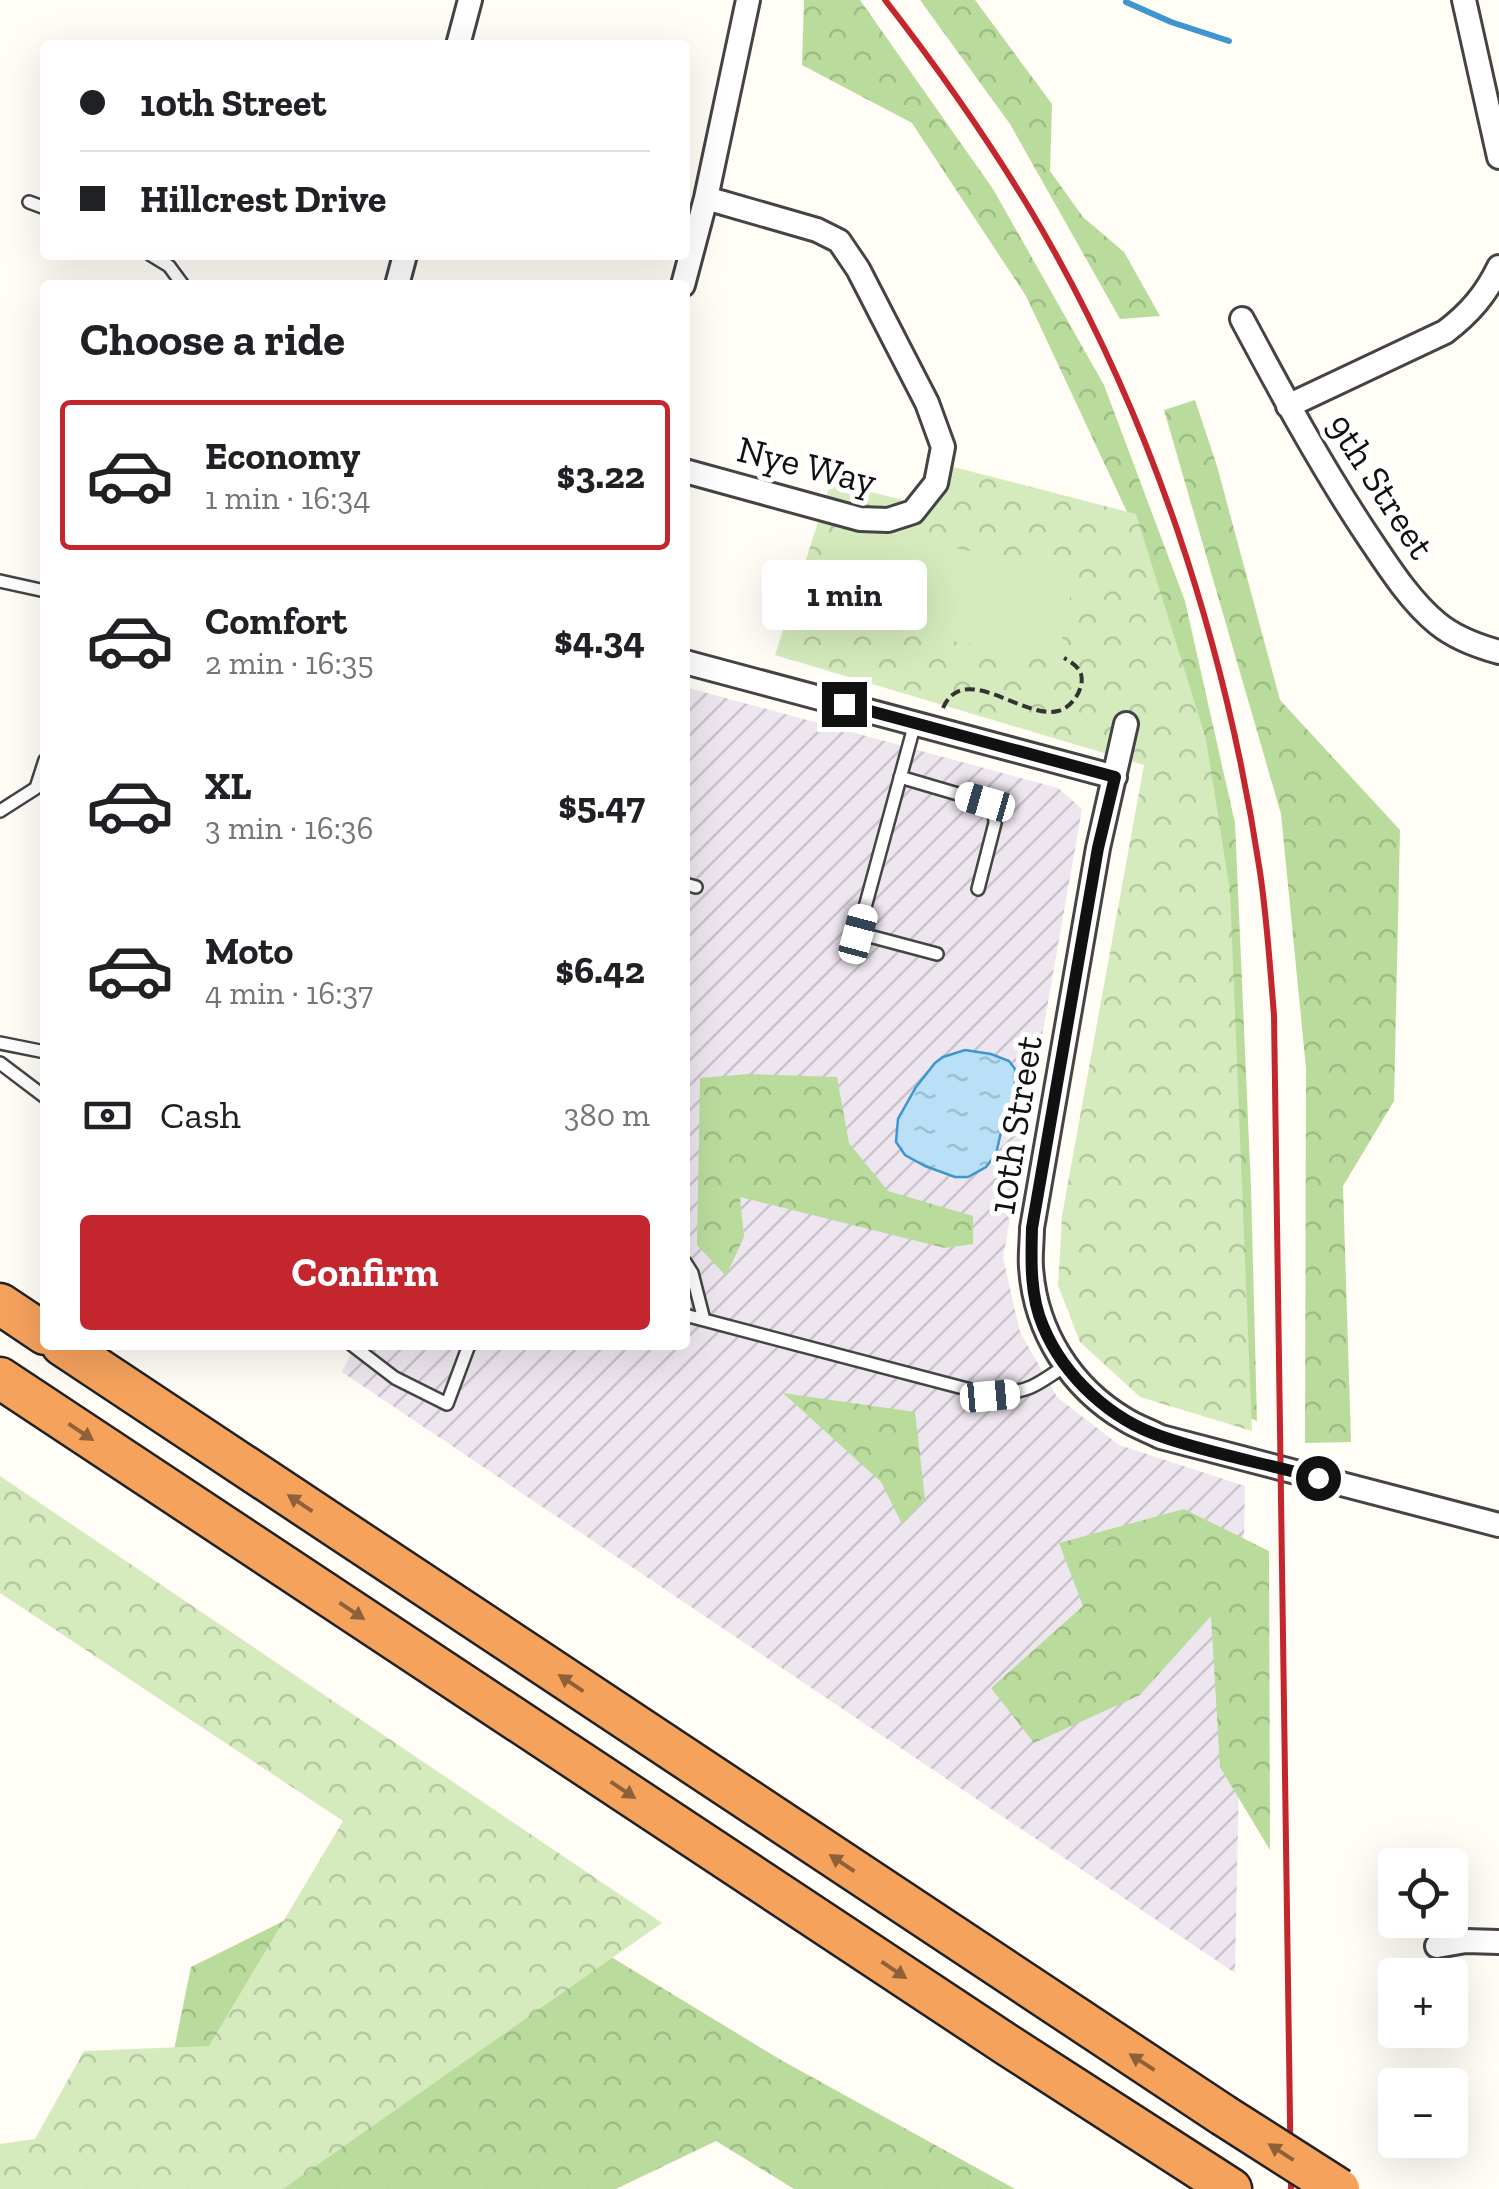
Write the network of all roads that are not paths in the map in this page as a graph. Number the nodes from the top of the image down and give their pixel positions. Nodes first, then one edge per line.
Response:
1 (470, 0) edge
2 (748, 0) edge
3 (1464, 0) edge
4 (459, 40) edge
5 (1499, 157) edge
6 (706, 198) junction
7 (29, 202) dead end
8 (40, 206) edge
9 (690, 259) edge
10 (159, 260) edge
11 (1499, 266) edge
12 (179, 280) edge
13 (1490, 304) edge
14 (1242, 319) dead end
15 (1288, 406) junction
16 (690, 472) edge
17 (0, 581) edge
18 (40, 591) edge
19 (1499, 652) edge
20 (690, 663) edge
21 (914, 723) junction
22 (1126, 724) dead end
23 (40, 776) edge
24 (900, 777) junction
25 (1115, 777) junction
26 (0, 811) edge
27 (978, 889) dead end
28 (937, 954) dead end
29 (0, 1043) edge
30 (40, 1051) edge
31 (0, 1063) edge
32 (40, 1093) edge
33 (690, 1270) edge
34 (0, 1304) edge
35 (690, 1316) edge
36 (704, 1320) junction
37 (40, 1331) edge
38 (70, 1350) edge
39 (359, 1350) edge
40 (467, 1350) edge
41 (1066, 1365) junction
42 (0, 1378) edge
43 (1499, 1525) edge
44 (1499, 1942) edge
45 (1437, 1946) dead end
46 (1228, 2186) edge
47 (1339, 2189) edge

1 - 4 street
2 - 6 street
3 - 5 street
6 - 9 street
6 - 16 street, Nye Way
7 - 8 lane
10 - 12 lane
11 - 13 street
13 - 15 street
14 - 15 street, 9th Street
15 - 19 street, 9th Street
17 - 18 lane
20 - 21 street
21 - 24 lane
21 - 25 street
22 - 25 street, 10th Street
23 - 26 lane
24 - 27 lane
24 - 28 lane
25 - 41 street, 10th Street
29 - 30 lane
31 - 32 lane
33 - 36 lane
34 - 37 highway
35 - 36 lane
36 - 41 lane
47 -> 38 highway, bridge
39 - 40 lane
41 - 43 street, 10th Street
42 -> 46 highway
44 - 45 street

